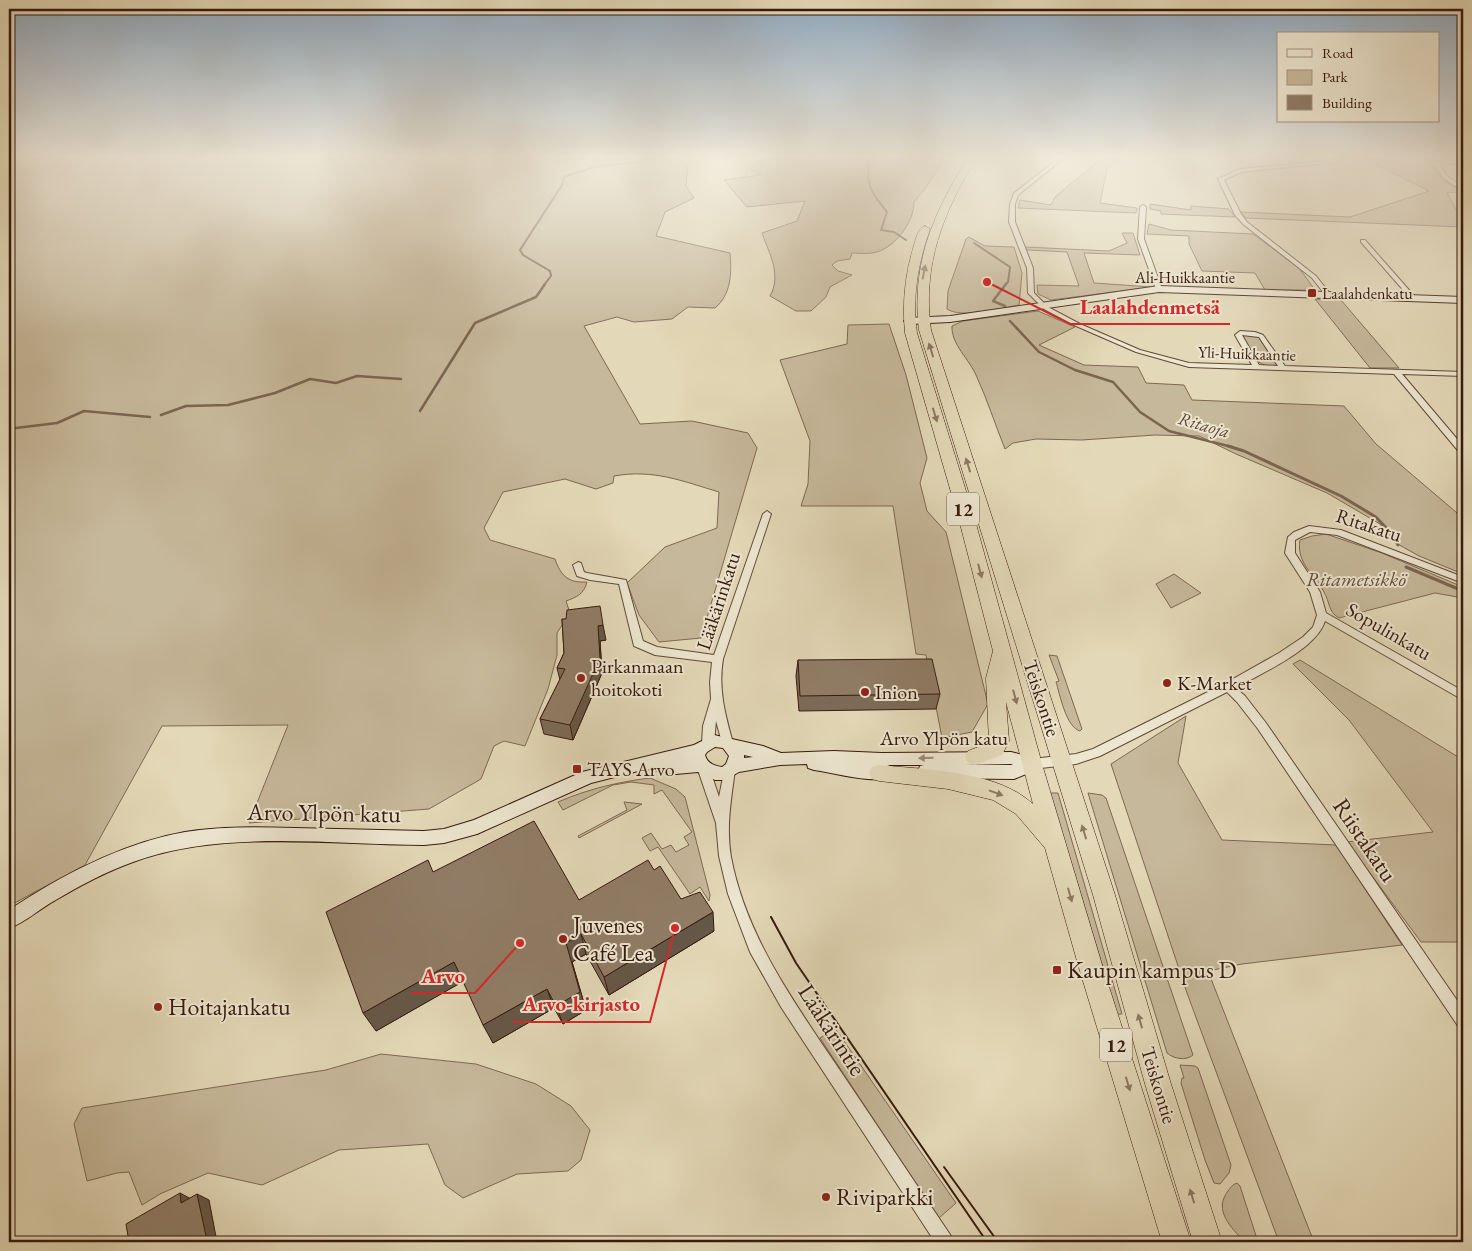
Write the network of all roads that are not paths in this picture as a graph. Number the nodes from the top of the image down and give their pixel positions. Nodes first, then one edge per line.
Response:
1 (930, 216) edge
2 (942, 216) edge
3 (1012, 216) edge
4 (1142, 216) edge
5 (1240, 216) edge
6 (1364, 241) dead end
7 (910, 283) junction
8 (1160, 289) junction
9 (1329, 296) junction
10 (1414, 299) junction
11 (1463, 300) edge
12 (1043, 306) junction
13 (916, 321) junction
14 (921, 368) junction
15 (1257, 368) junction
16 (1283, 368) junction
17 (1396, 372) junction
18 (1463, 374) edge
19 (1463, 451) edge
20 (767, 514) dead end
21 (578, 565) dead end
22 (1463, 580) edge
23 (1322, 614) junction
24 (1002, 650) junction
25 (718, 659) junction
26 (1228, 687) junction
27 (1463, 696) edge
28 (715, 701) junction
29 (729, 744) junction
30 (703, 757) junction
31 (975, 757) junction
32 (780, 759) junction
33 (802, 760) junction
34 (1062, 760) junction
35 (1032, 764) junction
36 (731, 768) junction
37 (879, 773) junction
38 (722, 823) junction
39 (1057, 848) junction
40 (9, 920) edge
41 (1463, 1020) edge
42 (946, 1242) edge
43 (1177, 1242) edge
44 (1208, 1242) edge

1 - 7 highway, Teiskontie / 12
13 -> 2 highway, Teiskontie / 12
3 - 12 street
4 - 8 street
5 - 9 street
6 - 10 street
7 - 13 highway, Teiskontie / 12
7 - 14 highway, 12
8 - 9 street, Ali-Huikkaantie
8 - 12 street, Ali-Huikkaantie
9 - 10 street, Ali-Huikkaantie
10 - 11 street, Ali-Huikkaantie
12 - 13 street, Ali-Huikkaantie
12 - 15 street, Yli-Huikkaantie
13 - 14 highway, Teiskontie / 12
34 -> 13 highway, Teiskontie / 12
14 -> 24 highway, Teiskontie / 12
15 - 16 street, Yli-Huikkaantie
15 - 16 street
16 - 17 street, Yli-Huikkaantie
17 - 18 street, Yli-Huikkaantie
17 - 19 street
20 - 25 street, Lääkärinkatu
21 - 25 street
22 - 23 street, Ritakatu
23 - 26 street
23 - 27 street, Sopulinkatu
24 - 31 highway
24 -> 35 highway, Teiskontie / 12
25 - 28 street, Lääkärinkatu
26 - 34 street
26 - 41 street, Riistakatu
28 - 29 street, Lääkärinkatu
28 - 30 street, Lääkärinkatu
29 - 30 street
29 - 32 street, Arvo Ylpön katu
29 - 36 street
30 - 36 street
30 - 38 street, Lääkärintie
30 - 40 street, Arvo Ylpön katu
31 -> 33 street, Arvo Ylpön katu
31 - 35 street, Arvo Ylpön katu
32 - 33 street, Arvo Ylpön katu
32 - 36 street, Arvo Ylpön katu
33 - 37 street, Arvo Ylpön katu
34 - 35 street
44 -> 34 highway, Teiskontie / 12
35 - 37 street, Arvo Ylpön katu
35 - 39 highway, Teiskontie / 12
36 - 38 street, Lääkärintie
37 -> 39 highway
38 - 42 street, Lääkärintie
39 -> 43 highway, Teiskontie / 12

